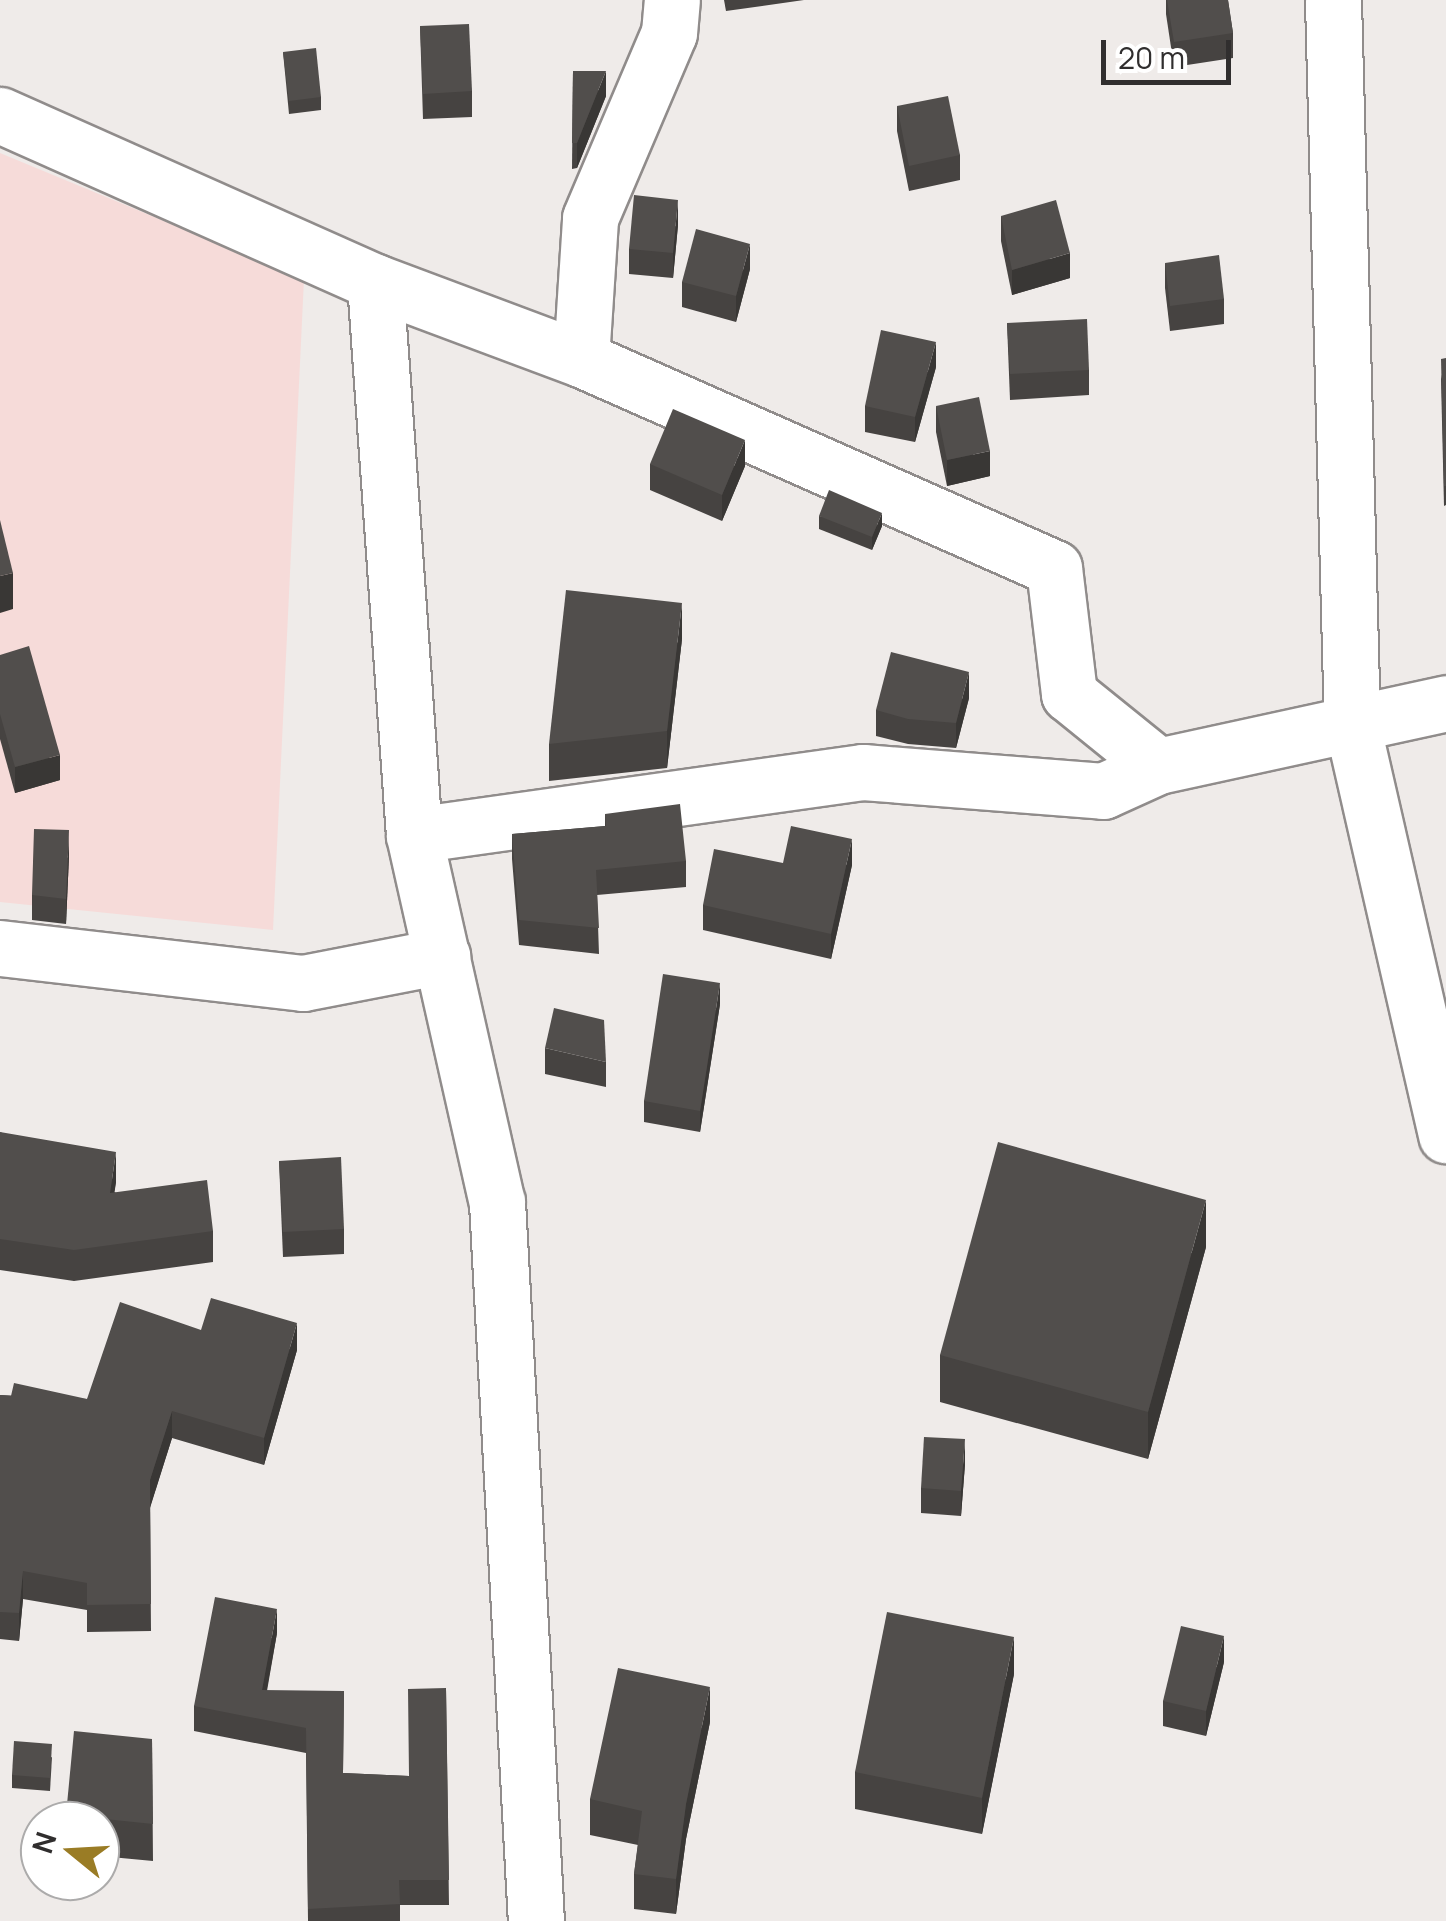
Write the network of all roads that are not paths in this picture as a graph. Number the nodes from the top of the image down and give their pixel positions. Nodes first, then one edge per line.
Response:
1 (672, 0) edge
2 (1333, 0) edge
3 (0, 114) edge
4 (375, 282) junction
5 (581, 359) junction
6 (1446, 703) edge
7 (1352, 724) junction
8 (1158, 766) junction
9 (414, 835) junction
10 (0, 948) edge
11 (442, 956) junction
12 (1446, 1135) edge
13 (536, 1921) edge

1 - 5 street
2 - 7 street
3 - 4 street
4 - 5 street
4 - 9 street
5 - 8 street
6 - 7 street
7 - 8 street
7 - 12 street
8 - 9 street
9 - 11 street
10 - 11 street
11 - 13 street

